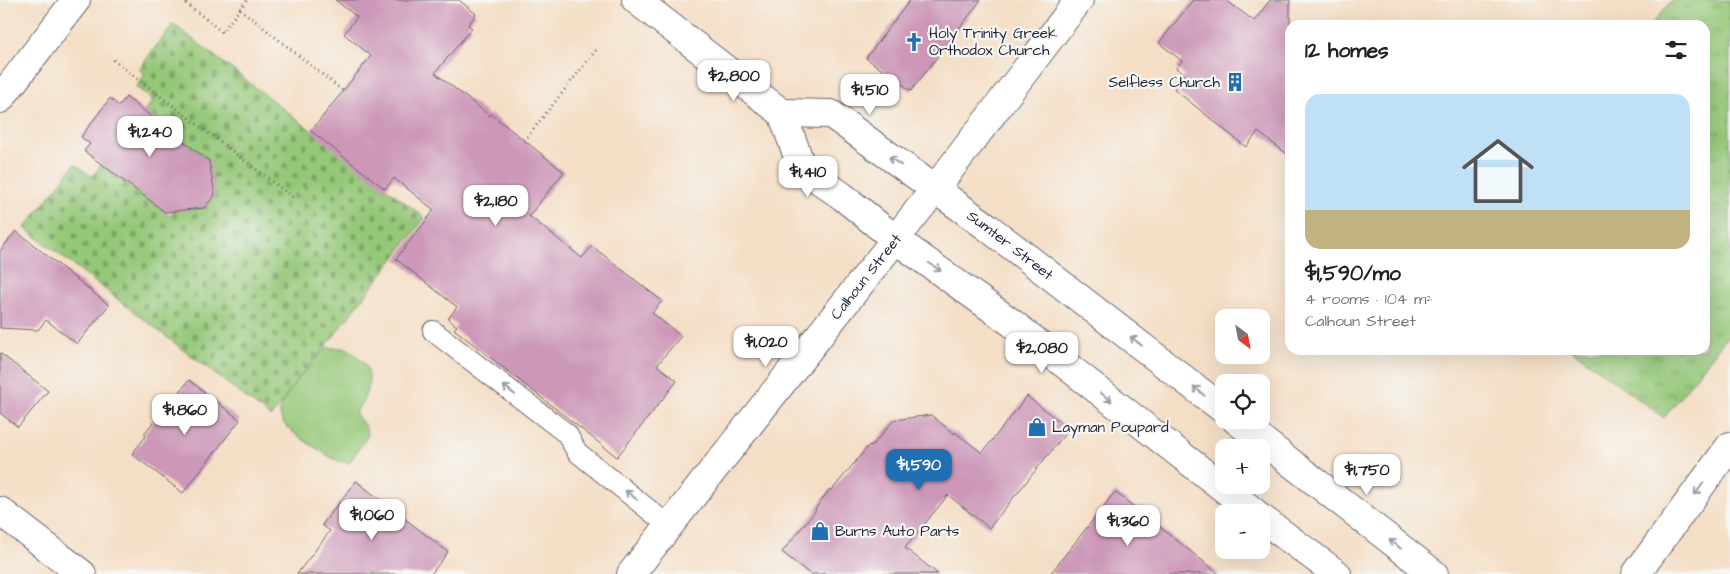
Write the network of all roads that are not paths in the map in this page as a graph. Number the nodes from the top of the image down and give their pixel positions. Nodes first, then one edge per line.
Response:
1 (76, 0) edge
2 (636, 0) edge
3 (1080, 0) edge
4 (0, 100) edge
5 (782, 113) junction
6 (935, 189) junction
7 (895, 239) junction
8 (433, 331) dead end
9 (1215, 403) edge
10 (1248, 429) edge
11 (1730, 446) edge
12 (1244, 504) edge
13 (0, 510) edge
14 (1270, 525) edge
15 (669, 526) junction
16 (82, 574) edge
17 (631, 574) edge
18 (1337, 574) edge
19 (1434, 574) edge
20 (1636, 574) edge

1 - 4 main road
2 - 5 main road
3 - 6 main road, Calhoun Street
6 -> 5 main road, Sumter Street
5 - 7 main road
6 - 7 main road, Calhoun Street
9 -> 6 main road, Sumter Street
7 -> 12 main road
7 - 15 main road, Calhoun Street
15 -> 8 lane
19 -> 10 main road
11 -> 20 main road
13 - 16 main road
14 - 18 main road
15 - 17 main road, Calhoun Street

